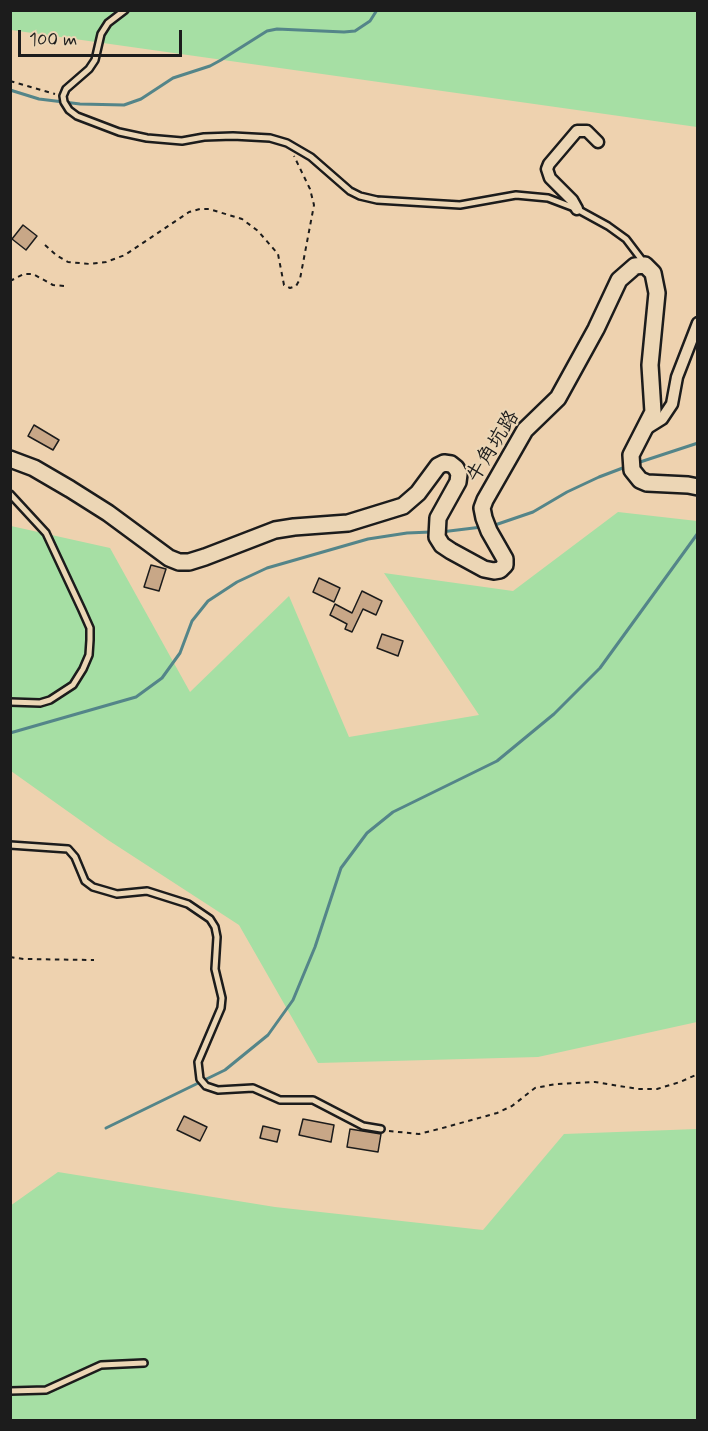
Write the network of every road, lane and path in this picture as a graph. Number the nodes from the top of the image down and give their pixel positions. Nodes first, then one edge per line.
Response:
1 (125, 10) edge
2 (10, 81) edge
3 (63, 96) junction
4 (598, 142) dead end
5 (287, 143) junction
6 (577, 208) junction
7 (45, 245) dead end
8 (645, 265) junction
9 (10, 281) edge
10 (64, 286) dead end
11 (698, 323) edge
12 (645, 429) junction
13 (10, 459) edge
14 (698, 487) edge
15 (10, 494) edge
16 (10, 702) edge
17 (10, 846) edge
18 (10, 957) edge
19 (94, 960) dead end
20 (698, 1074) edge
21 (381, 1129) joint
22 (144, 1363) dead end
23 (10, 1391) edge

1 - 3 lane
2 - 3 path
3 - 5 lane
4 - 6 street
5 - 6 lane
5 - 7 path
6 - 8 lane
8 - 12 street
8 - 13 street, 牛角坑路
9 - 10 path
11 - 12 street
12 - 14 street
15 - 16 lane
17 - 21 lane
18 - 19 path
20 - 21 path
22 - 23 lane

